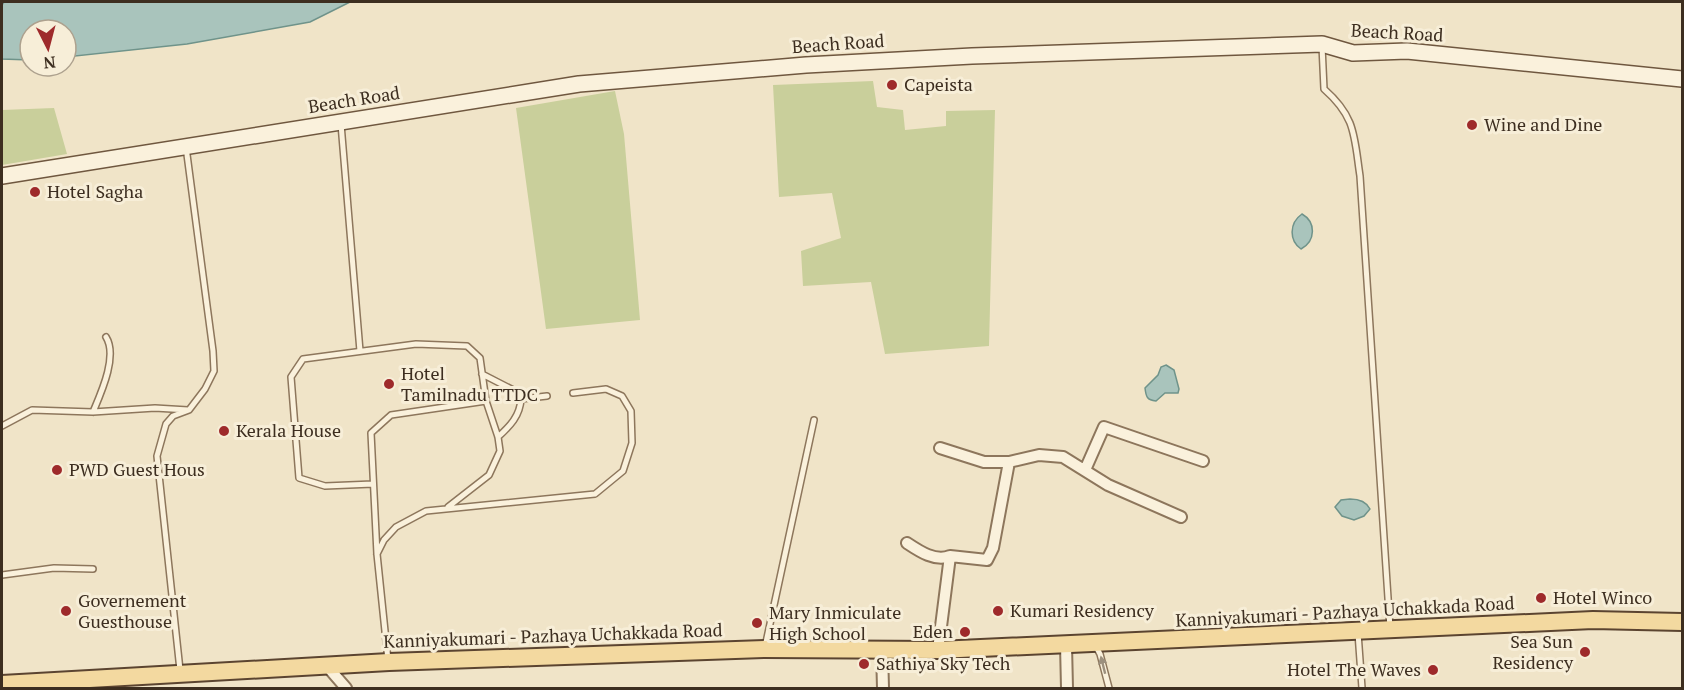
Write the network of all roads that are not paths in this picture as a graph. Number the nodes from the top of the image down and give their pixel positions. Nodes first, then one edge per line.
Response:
1 (1322, 44) junction
2 (1683, 79) edge
3 (341, 122) junction
4 (186, 146) junction
5 (2, 176) edge
6 (106, 337) dead end
7 (360, 351) junction
8 (482, 374) junction
9 (573, 393) dead end
10 (547, 396) dead end
11 (521, 399) junction
12 (486, 401) junction
13 (189, 410) junction
14 (93, 412) junction
15 (814, 420) dead end
16 (2, 426) edge
17 (498, 437) junction
18 (940, 448) dead end
19 (1203, 461) dead end
20 (1009, 462) junction
21 (1085, 470) junction
22 (373, 484) junction
23 (448, 507) junction
24 (1181, 517) dead end
25 (906, 543) dead end
26 (377, 554) junction
27 (950, 556) junction
28 (93, 569) dead end
29 (2, 575) edge
30 (1683, 622) edge
31 (1390, 629) junction
32 (1358, 631) junction
33 (1094, 643) junction
34 (1066, 645) junction
35 (765, 649) junction
36 (882, 650) junction
37 (938, 650) junction
38 (389, 662) junction
39 (326, 665) junction
40 (180, 674) junction
41 (2, 684) edge
42 (32, 685) edge
43 (346, 688) edge
44 (884, 688) edge
45 (1067, 688) edge
46 (1109, 688) edge
47 (1362, 688) edge

1 - 2 street, Beach Road
1 - 3 street, Beach Road
1 - 31 lane
3 - 4 street, Beach Road
3 - 7 lane
4 - 5 street, Beach Road
4 - 13 lane
6 - 14 lane
7 - 8 lane
7 - 22 lane
8 - 11 lane
8 - 12 lane
9 - 23 lane
10 - 11 lane
11 - 17 lane
12 - 17 lane
12 - 22 lane
13 - 14 lane
13 - 40 lane
14 - 16 lane
15 - 35 lane
17 - 23 lane
18 - 20 street
19 - 21 street
20 - 21 street
20 - 27 street
21 - 24 street
22 - 26 lane
23 - 26 lane
25 - 27 street
26 - 38 lane
27 - 37 street
28 - 29 lane
30 - 31 main road, Kanniyakumari - Pazhaya Uchakkada Road
31 - 32 main road, Kanniyakumari - Pazhaya Uchakkada Road
32 - 33 main road, Kanniyakumari - Pazhaya Uchakkada Road
32 - 47 lane
33 - 34 main road, Kanniyakumari - Pazhaya Uchakkada Road
46 -> 33 lane
34 - 37 main road, Kanniyakumari - Pazhaya Uchakkada Road
34 - 45 street
35 - 36 main road, Kanniyakumari - Pazhaya Uchakkada Road
35 - 38 main road, Kanniyakumari - Pazhaya Uchakkada Road
36 - 37 main road, Kanniyakumari - Pazhaya Uchakkada Road
36 - 44 street
38 - 39 main road, Kanniyakumari - Pazhaya Uchakkada Road
39 - 40 main road, Kanniyakumari - Pazhaya Uchakkada Road
39 - 43 street
40 - 42 main road, Kanniyakumari - Pazhaya Uchakkada Road
41 - 42 main road, Kanniyakumari - Pazhaya Uchakkada Road

